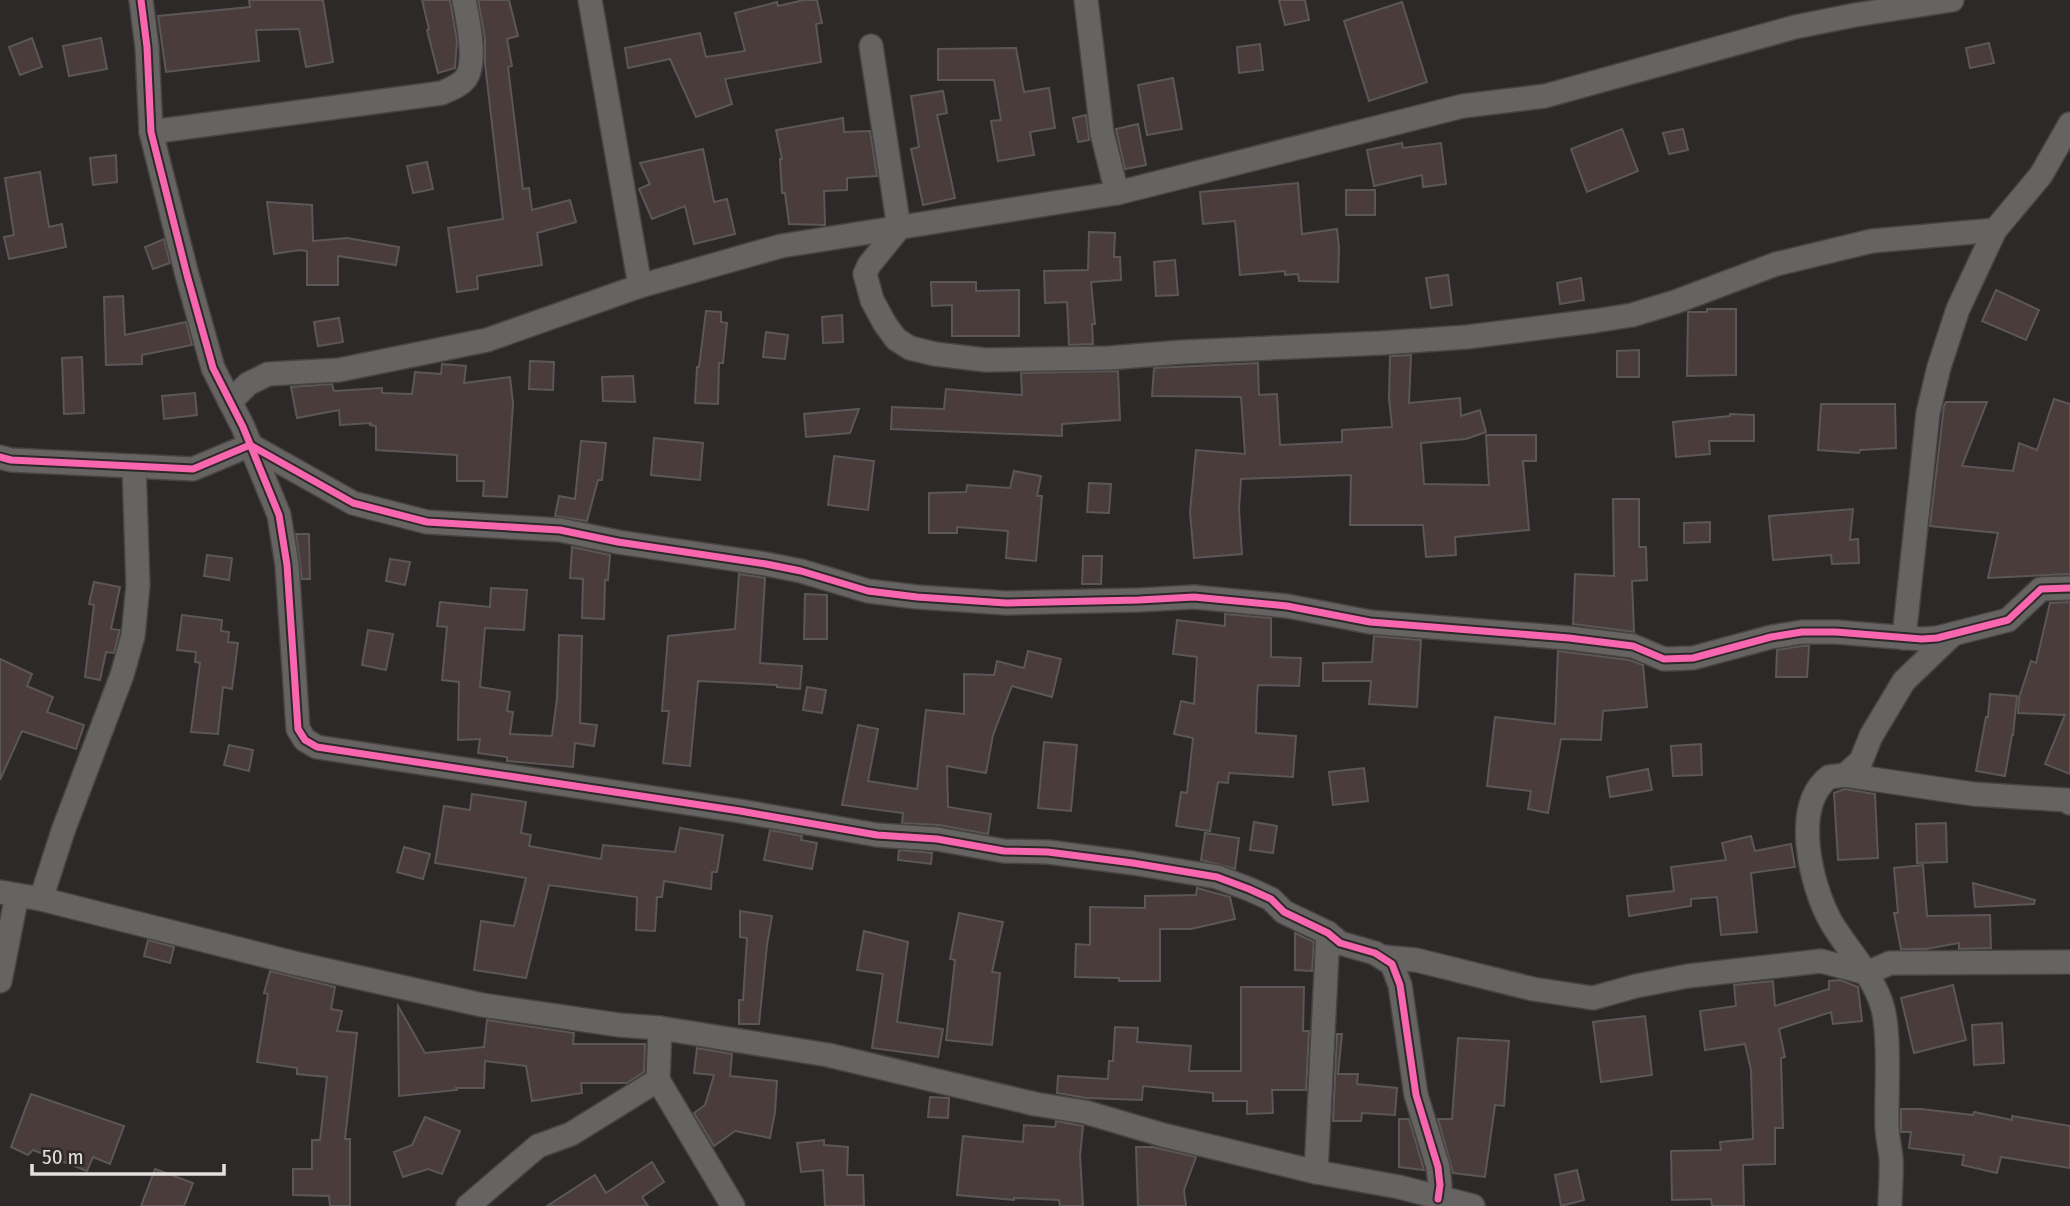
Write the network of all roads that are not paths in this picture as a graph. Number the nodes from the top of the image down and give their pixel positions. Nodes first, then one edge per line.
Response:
1 (141, 0) edge
2 (464, 0) edge
3 (590, 0) edge
4 (1086, 0) edge
5 (1952, 0) edge
6 (1856, 7) edge
7 (871, 46) dead end
8 (2070, 124) edge
9 (151, 132) junction
10 (1116, 193) junction
11 (899, 228) junction
12 (1995, 230) junction
13 (640, 286) junction
14 (230, 402) junction
15 (250, 445) junction
16 (0, 457) edge
17 (134, 466) junction
18 (2070, 588) edge
19 (1952, 635) junction
20 (1904, 638) junction
21 (1845, 775) junction
22 (2070, 803) edge
23 (8, 893) edge
24 (41, 899) junction
25 (1328, 933) junction
26 (1384, 957) junction
27 (2070, 962) edge
28 (1867, 973) junction
29 (0, 981) edge
30 (660, 1028) junction
31 (658, 1080) junction
32 (1315, 1172) junction
33 (1438, 1199) junction
34 (468, 1206) edge
35 (733, 1206) edge
36 (1473, 1206) edge
37 (1890, 1206) edge

1 - 9 street
2 - 9 street
3 - 13 street
4 - 10 street
5 - 6 street
6 - 10 street
7 - 11 street
8 - 12 street
9 - 14 street
10 - 11 street
11 - 12 street
11 - 13 street
12 - 20 street
13 - 14 street
14 - 15 street
15 - 17 street
15 - 20 street
15 - 25 street
16 - 17 street
17 - 24 street
18 - 19 street
19 - 20 street
19 - 21 street
21 - 22 street
21 - 28 street
23 - 24 street
23 - 29 street
24 - 30 street
25 - 26 street
25 - 32 street
26 - 28 street
26 - 33 street
27 - 28 street
28 - 37 street
30 - 31 street
30 - 32 street
31 - 34 street
31 - 35 street
32 - 33 street
33 - 36 street

